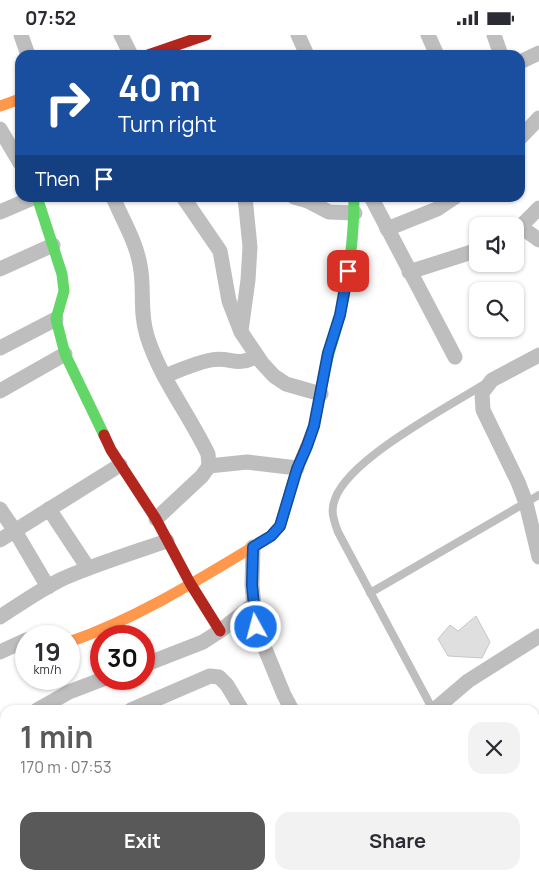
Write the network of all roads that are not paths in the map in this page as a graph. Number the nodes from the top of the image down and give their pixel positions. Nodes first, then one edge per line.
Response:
1 (21, 35) edge
2 (121, 35) edge
3 (206, 35) edge
4 (298, 35) edge
5 (494, 35) edge
6 (432, 36) edge
7 (26, 50) edge
8 (128, 50) edge
9 (163, 50) edge
10 (305, 50) edge
11 (436, 50) edge
12 (499, 50) edge
13 (539, 53) edge
14 (525, 60) edge
15 (15, 101) edge
16 (0, 106) edge
17 (539, 117) edge
18 (0, 129) edge
19 (525, 132) edge
20 (11, 157) edge
21 (24, 202) edge
22 (38, 202) edge
23 (115, 202) edge
24 (187, 202) edge
25 (246, 202) edge
26 (310, 202) edge
27 (354, 202) edge
28 (374, 202) edge
29 (448, 202) edge
30 (539, 207) edge
31 (0, 212) edge
32 (355, 213) junction
33 (524, 223) edge
34 (387, 229) junction
35 (524, 232) edge
36 (539, 240) edge
37 (53, 245) junction
38 (469, 253) edge
39 (0, 269) edge
40 (410, 272) junction
41 (56, 319) junction
42 (241, 332) junction
43 (0, 348) edge
44 (65, 354) junction
45 (257, 355) junction
46 (539, 355) edge
47 (455, 357) dead end
48 (165, 376) junction
49 (492, 380) junction
50 (0, 391) edge
51 (321, 394) junction
52 (120, 465) junction
53 (210, 466) junction
54 (297, 469) junction
55 (539, 495) edge
56 (526, 503) junction
57 (0, 509) edge
58 (49, 509) junction
59 (156, 519) junction
60 (15, 531) junction
61 (0, 541) edge
62 (167, 541) junction
63 (253, 547) junction
64 (539, 557) edge
65 (88, 568) junction
66 (190, 583) junction
67 (48, 587) junction
68 (370, 593) junction
69 (253, 605) junction
70 (0, 617) edge
71 (220, 631) junction
72 (539, 636) edge
73 (80, 638) edge
74 (15, 645) edge
75 (0, 652) edge
76 (155, 661) edge
77 (90, 684) edge
78 (46, 705) edge
79 (142, 705) edge
80 (239, 705) edge
81 (289, 705) edge
82 (431, 705) edge
83 (440, 705) edge

1 - 7 street
2 - 8 street
3 - 9 street
4 - 10 street
5 - 12 street
6 - 11 street
13 - 14 street
15 - 16 street
17 - 19 street
18 - 20 street
21 - 31 street
22 - 37 street
23 - 48 street
24 - 42 street
25 - 42 street
26 - 32 street
27 - 32 street
28 - 34 street
29 - 34 street
30 - 33 street
32 - 51 street
34 - 40 street
35 - 36 street
37 - 39 street
37 - 41 street
38 - 40 street
40 - 47 street
41 - 43 street
41 - 44 street
42 - 45 street
44 - 50 street
44 - 52 street
45 - 48 street
45 - 51 street
46 - 49 street
48 - 53 street
49 - 56 street
49 - 68 lane
51 - 54 street
52 - 58 street
52 - 59 street
53 - 54 street
53 - 59 street
54 - 63 street
55 - 56 lane
56 - 64 street
56 - 68 lane
57 - 60 street
58 - 60 street
58 - 65 street
59 - 62 street
60 - 61 street
60 - 67 street
62 - 65 street
62 - 66 street
63 - 66 street
63 - 69 street
65 - 67 street
66 - 71 street
66 - 73 street
67 - 70 street
68 - 82 lane
69 - 71 street
69 - 81 street
71 - 76 street
72 - 83 street
74 - 75 street
77 - 78 street
79 - 80 street

